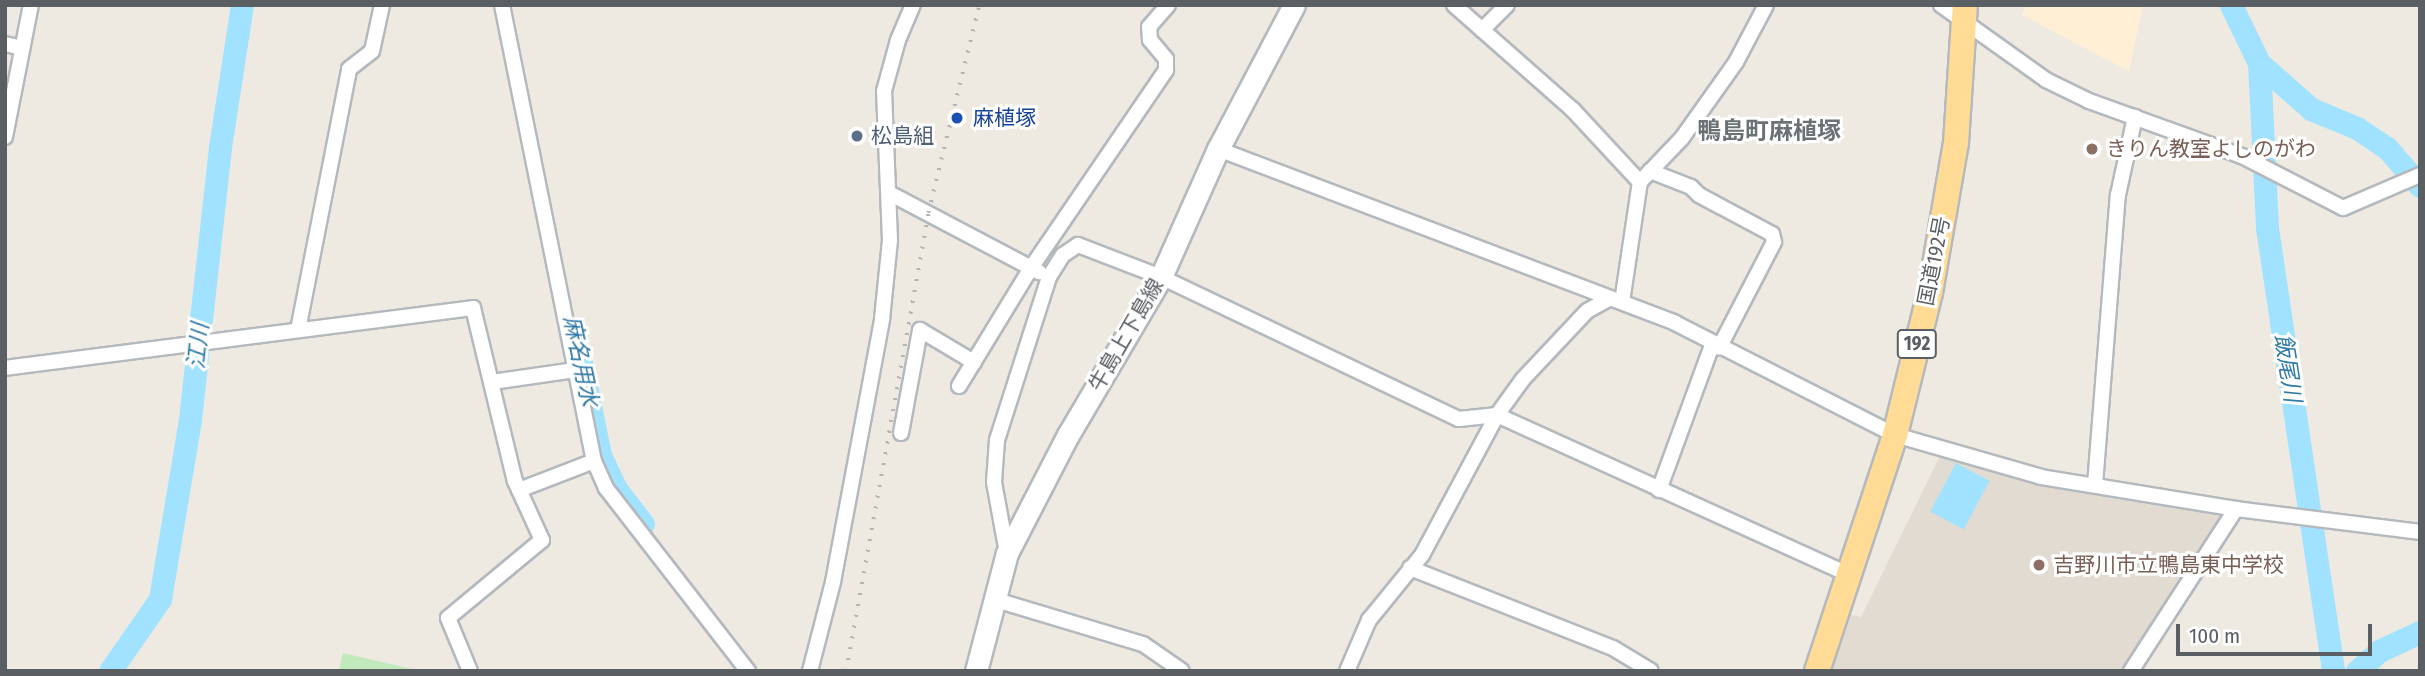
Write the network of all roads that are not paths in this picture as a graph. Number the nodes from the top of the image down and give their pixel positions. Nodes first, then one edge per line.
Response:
1 (31, 5) edge
2 (382, 5) edge
3 (502, 5) edge
4 (912, 5) edge
5 (1168, 5) edge
6 (1294, 5) edge
7 (1454, 5) edge
8 (1507, 5) edge
9 (1766, 5) edge
10 (1941, 5) edge
11 (1965, 14) edge
12 (1482, 30) junction
13 (5, 44) edge
14 (23, 48) junction
15 (9, 102) edge
16 (2135, 117) junction
17 (5, 136) edge
18 (1218, 149) junction
19 (1645, 177) junction
20 (2415, 177) edge
21 (889, 193) junction
22 (1031, 268) junction
23 (1049, 277) junction
24 (1161, 277) junction
25 (1616, 300) junction
26 (298, 330) junction
27 (1715, 346) junction
28 (974, 362) junction
29 (5, 368) edge
30 (575, 370) junction
31 (492, 382) junction
32 (959, 386) dead end
33 (1497, 415) junction
34 (901, 433) dead end
35 (1895, 435) junction
36 (594, 461) junction
37 (2095, 485) junction
38 (519, 490) junction
39 (1659, 490) junction
40 (2236, 509) junction
41 (2420, 532) edge
42 (1007, 553) junction
43 (1410, 568) junction
44 (1850, 575) junction
45 (996, 600) junction
46 (470, 671) edge
47 (748, 671) edge
48 (810, 671) edge
49 (976, 671) edge
50 (1182, 671) edge
51 (1347, 671) edge
52 (1651, 671) edge
53 (1817, 671) edge
54 (2131, 671) edge

1 - 14 street
2 - 26 street
3 - 30 street
4 - 21 street
5 - 22 street
6 - 18 main road, 牛島上下島線
7 - 12 street
8 - 12 street
9 - 19 street
10 - 11 street
11 - 16 street
11 - 35 highway, 国道192号 / 192
12 - 19 street
13 - 14 street
14 - 15 street
15 - 17 street
16 - 20 street
16 - 37 street
18 - 24 main road, 牛島上下島線
18 - 25 street
19 - 25 street
19 - 27 street
21 - 22 street
21 - 48 street
22 - 23 street
22 - 28 street
23 - 24 street
23 - 42 street
24 - 33 street
24 - 42 main road, 牛島上下島線
25 - 27 street
25 - 33 street
26 - 29 street
26 - 31 street
27 - 35 street
27 - 39 street
28 - 32 street
28 - 34 street
30 - 31 street
30 - 36 street
31 - 38 street
33 - 39 street
33 - 43 street
35 - 37 street
35 - 44 highway, 国道192号 / 192
36 - 38 street
36 - 47 street
37 - 40 street
38 - 46 street
39 - 44 street
40 - 41 street
40 - 54 street
42 - 45 main road, 牛島上下島線
43 - 51 street
43 - 52 street
44 - 53 highway, 国道192号 / 192
45 - 49 main road, 牛島上下島線
45 - 50 street

